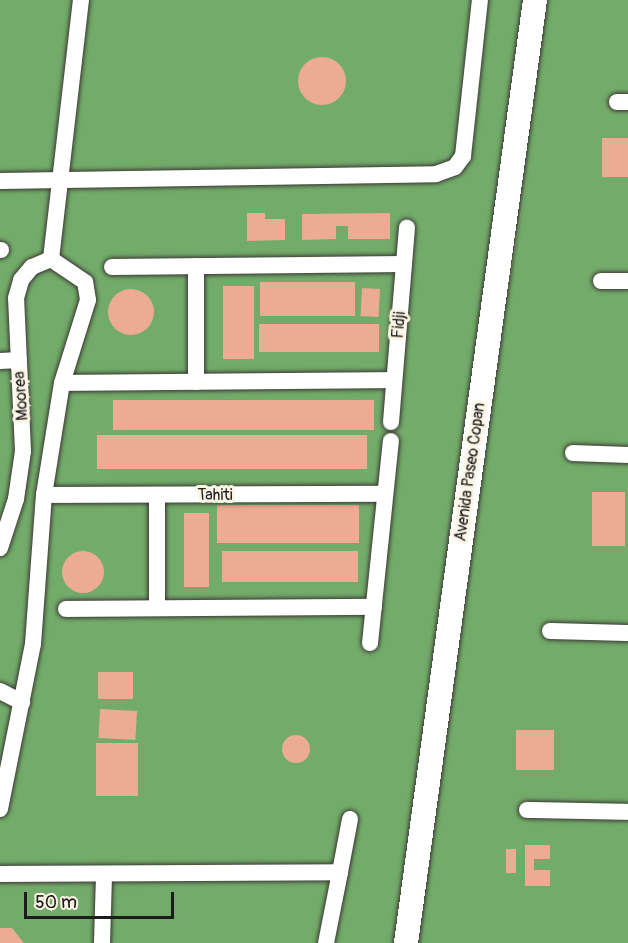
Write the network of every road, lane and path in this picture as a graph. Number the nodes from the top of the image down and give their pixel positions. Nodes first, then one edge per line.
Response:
1 (81, 0) edge
2 (480, 0) edge
3 (535, 0) edge
4 (0, 181) edge
5 (60, 181) junction
6 (407, 228) dead end
7 (51, 259) junction
8 (404, 264) junction
9 (196, 266) junction
10 (112, 267) dead end
11 (628, 280) edge
12 (601, 281) dead end
13 (19, 360) junction
14 (0, 361) edge
15 (394, 380) junction
16 (196, 382) junction
17 (62, 383) junction
18 (390, 422) dead end
19 (391, 441) dead end
20 (573, 453) dead end
21 (628, 455) edge
22 (385, 494) junction
23 (44, 495) junction
24 (157, 495) junction
25 (8, 499) edge
26 (0, 548) edge
27 (374, 607) junction
28 (157, 608) junction
29 (66, 609) dead end
30 (550, 631) dead end
31 (628, 633) edge
32 (370, 643) dead end
33 (0, 691) edge
34 (22, 702) junction
35 (5, 769) edge
36 (0, 809) edge
37 (527, 810) dead end
38 (628, 812) edge
39 (350, 819) dead end
40 (340, 872) junction
41 (0, 874) edge
42 (104, 874) junction
43 (102, 943) edge
44 (326, 943) edge
45 (406, 943) edge

1 - 5 street
2 - 5 street
3 - 45 main road, Avenida Paseo Copan
4 - 5 street
5 - 7 street
6 - 8 street, Fidji
7 - 13 street, Moorea
7 - 17 street
8 - 9 street
8 - 15 street, Fidji
9 - 10 street
9 - 16 street
11 - 12 street
13 - 14 street
13 - 25 street, Moorea
15 - 16 street
15 - 18 street, Fidji
16 - 17 street
17 - 23 street
19 - 22 street
20 - 21 street
22 - 24 street, Tahiti
22 - 27 street
23 - 24 street, Tahiti
23 - 34 street
24 - 28 street
25 - 26 street, Moorea
27 - 28 street
27 - 32 street
28 - 29 street
30 - 31 street
33 - 34 street
34 - 35 street
35 - 36 street
37 - 38 street
39 - 40 street
40 - 42 street
40 - 44 street
41 - 42 street
42 - 43 street

